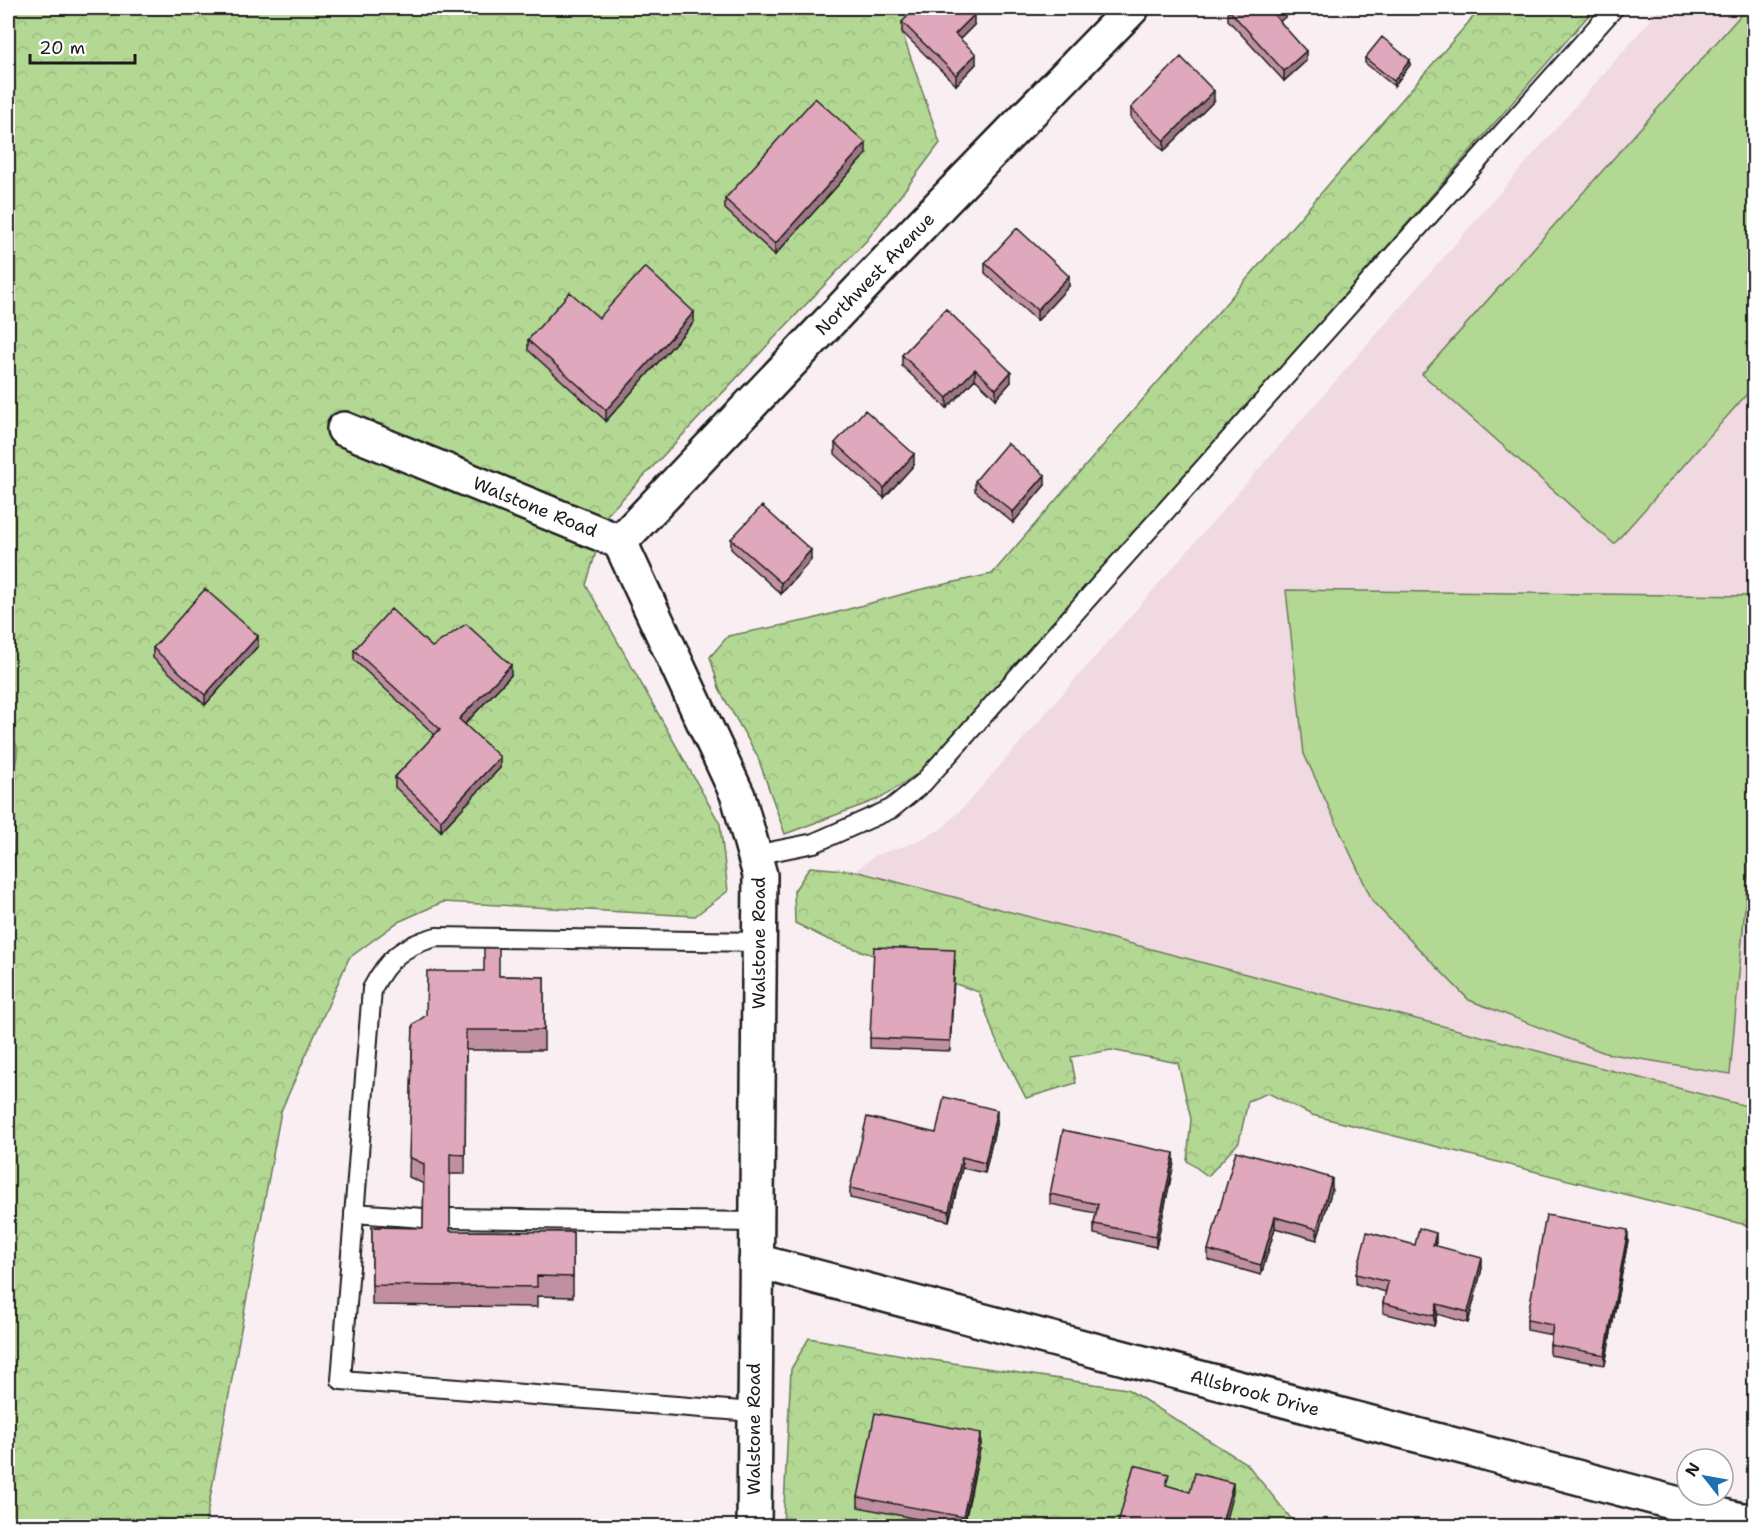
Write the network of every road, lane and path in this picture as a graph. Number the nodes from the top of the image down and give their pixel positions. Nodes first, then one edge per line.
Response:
1 (1132, 8) edge
2 (1614, 8) edge
3 (344, 429) dead end
4 (620, 542) junction
5 (755, 855) junction
6 (760, 942) junction
7 (354, 1214) junction
8 (424, 1218) edge
9 (449, 1218) edge
10 (756, 1222) junction
11 (756, 1262) junction
12 (754, 1412) junction
13 (1755, 1522) edge
14 (754, 1527) edge

1 - 4 street, Northwest Avenue
2 - 5 lane
3 - 4 street, Walstone Road
4 - 5 street, Walstone Road
5 - 6 street, Walstone Road
6 - 7 lane
6 - 10 street, Walstone Road
7 - 8 lane
7 - 12 lane
9 - 10 lane
10 - 11 street, Walstone Road
11 - 12 street, Walstone Road
11 - 13 street, Allsbrook Drive
12 - 14 street, Walstone Road

